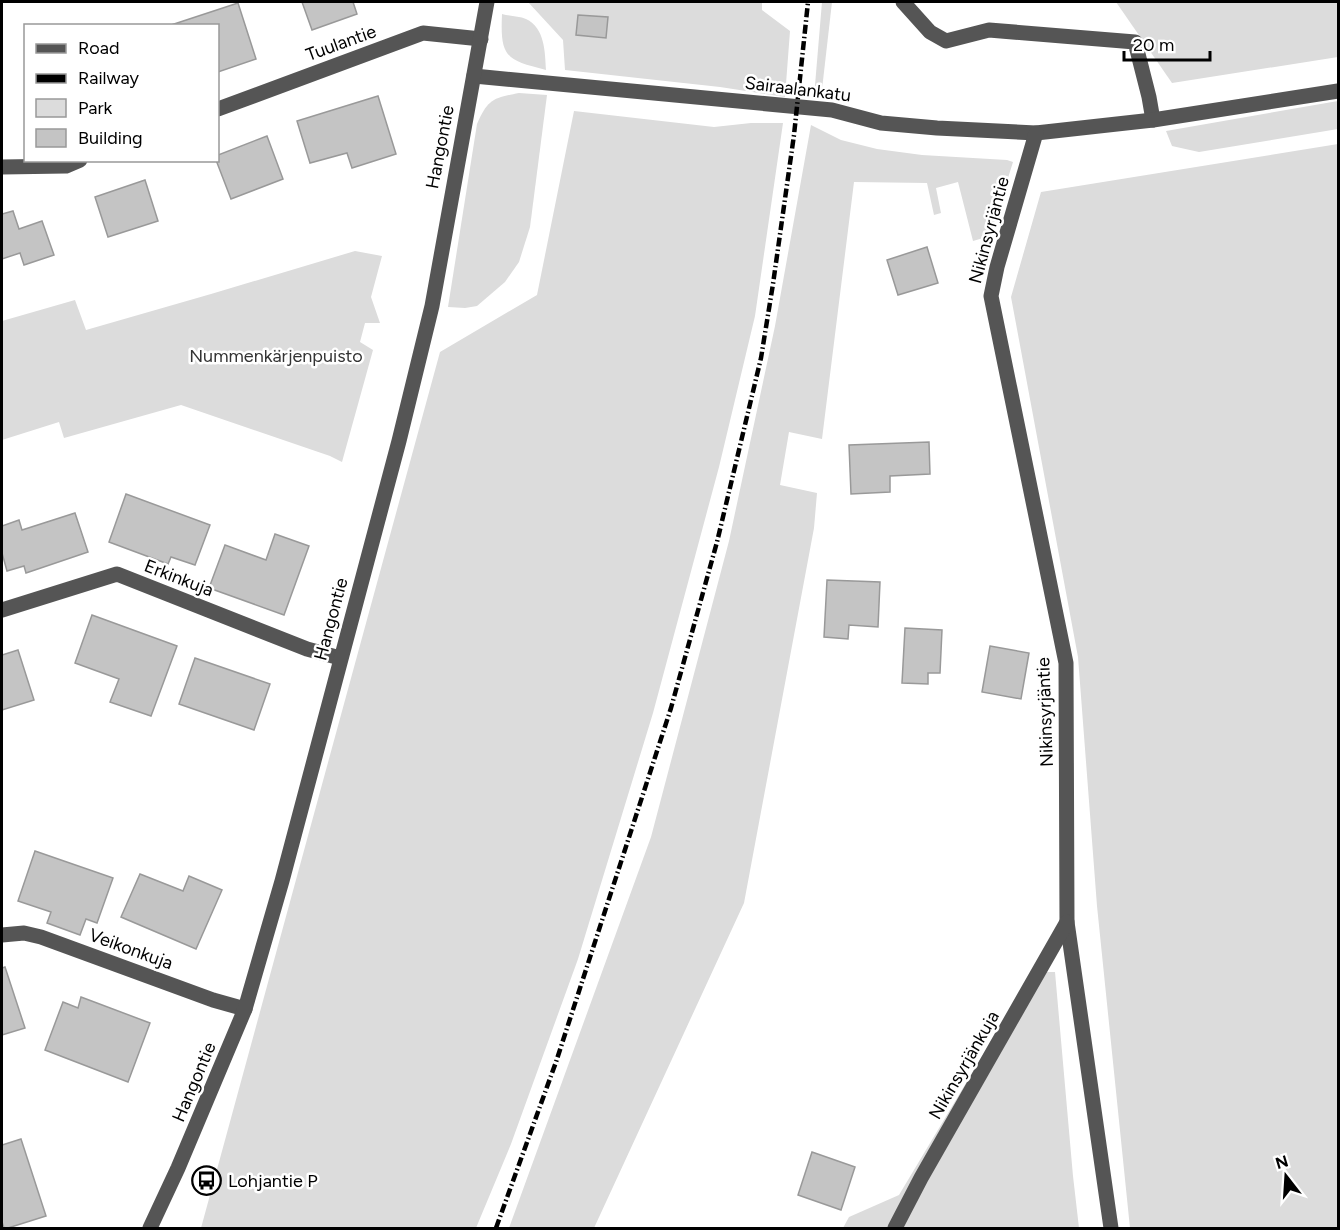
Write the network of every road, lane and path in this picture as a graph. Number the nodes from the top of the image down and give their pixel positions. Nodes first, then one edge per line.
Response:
1 (487, 2) edge
2 (903, 2) edge
3 (481, 39) junction
4 (474, 76) junction
5 (1338, 91) edge
6 (219, 109) edge
7 (1153, 120) junction
8 (1035, 133) junction
9 (75, 162) edge
10 (2, 167) edge
11 (2, 610) edge
12 (340, 658) junction
13 (1067, 922) junction
14 (2, 935) edge
15 (245, 1009) junction
16 (150, 1228) edge
17 (896, 1228) edge
18 (1111, 1228) edge

1 - 3 street, Hangontie
2 - 7 street
3 - 4 street, Hangontie
3 - 6 street, Tuulantie
4 - 8 street, Sairaalankatu
4 - 12 street, Hangontie
5 - 7 street, Sairaalankatu
7 - 8 street, Sairaalankatu
8 - 13 street, Nikinsyrjäntie
9 - 10 street
11 - 12 street, Erkinkuja
12 - 15 street, Hangontie
13 - 17 street, Nikinsyrjänkuja
13 - 18 street, Nikinsyrjäntie
14 - 15 street, Veikonkuja
15 - 16 street, Hangontie

